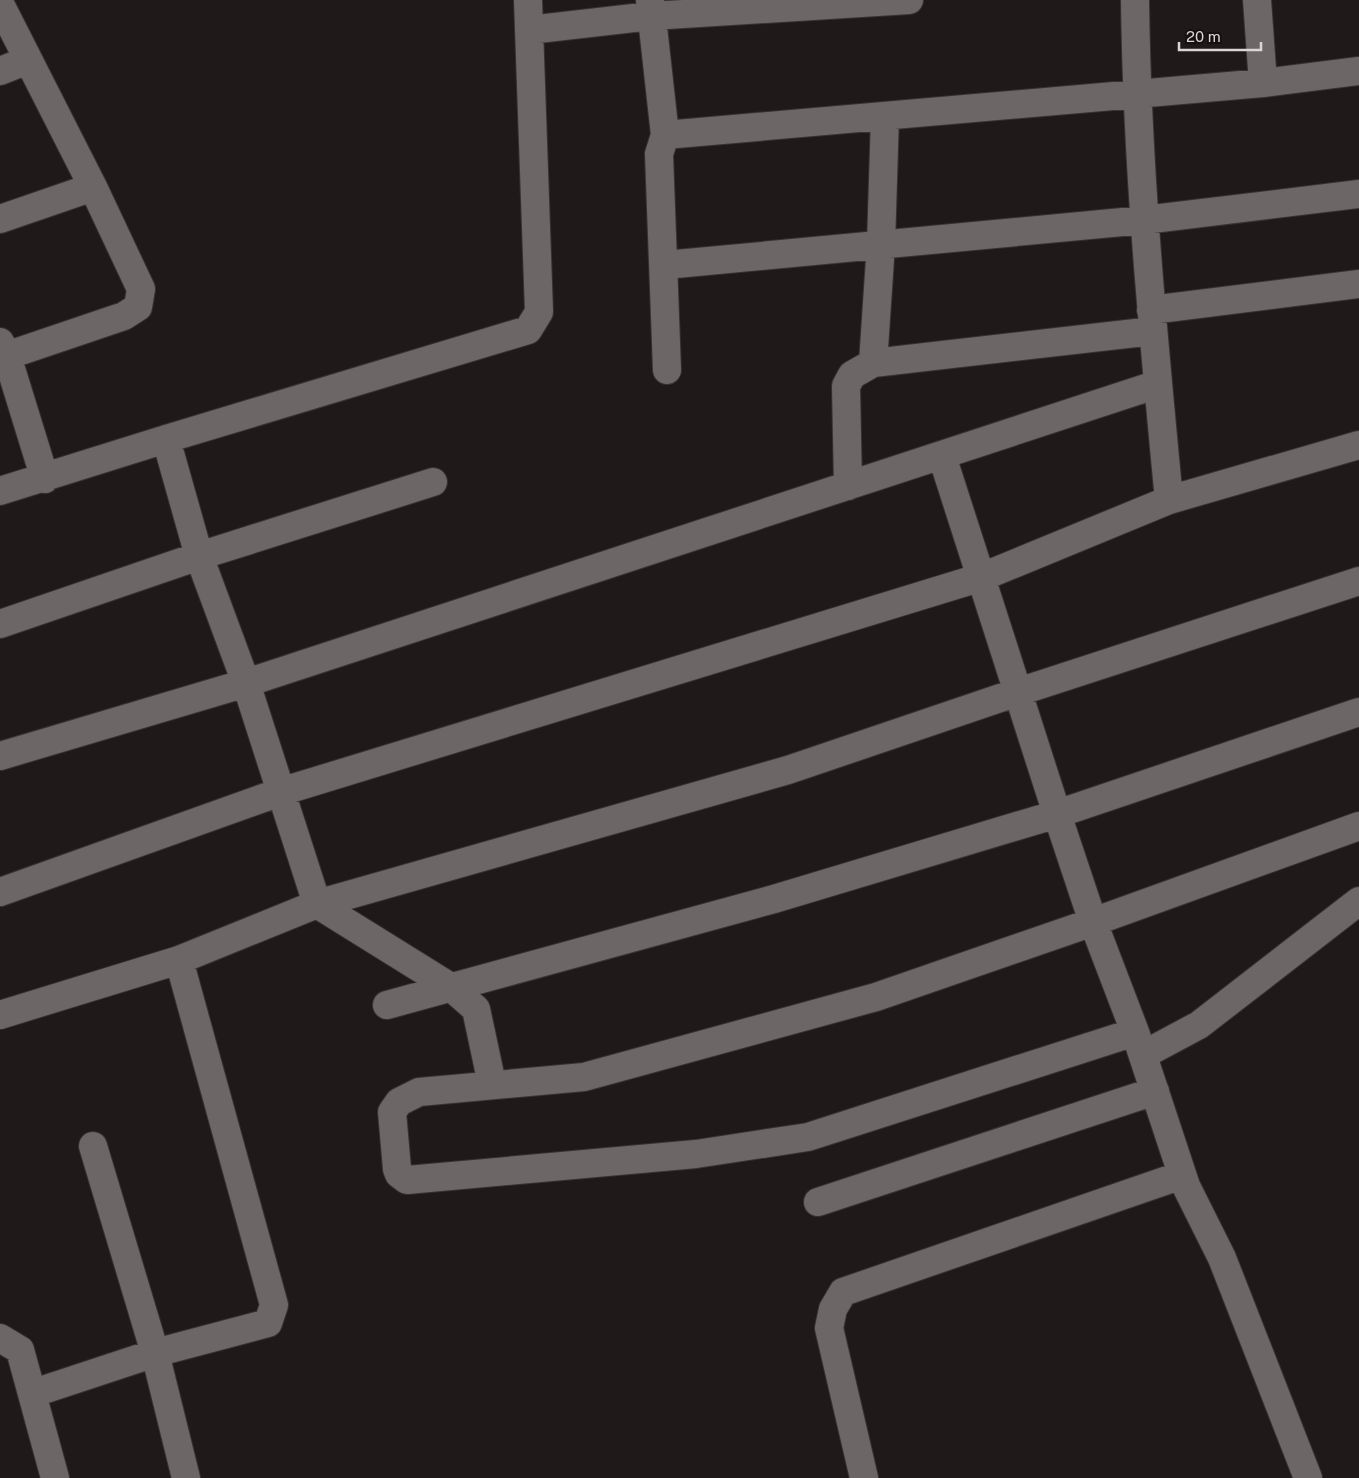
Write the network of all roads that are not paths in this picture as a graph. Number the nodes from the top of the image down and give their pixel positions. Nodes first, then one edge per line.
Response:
1 (528, 0) edge
2 (904, 0) edge
3 (1135, 0) edge
4 (1257, 0) edge
5 (0, 4) edge
6 (783, 4) edge
7 (650, 8) edge
8 (529, 30) junction
9 (28, 60) junction
10 (0, 71) edge
11 (1359, 71) edge
12 (1263, 82) junction
13 (1136, 93) junction
14 (885, 116) junction
15 (665, 135) junction
16 (93, 187) junction
17 (1359, 194) edge
18 (0, 219) edge
19 (1144, 220) junction
20 (881, 244) junction
21 (664, 265) junction
22 (1359, 284) edge
23 (1152, 320) junction
24 (2, 352) edge
25 (873, 363) junction
26 (667, 370) dead end
27 (1158, 384) junction
28 (166, 439) junction
29 (1359, 445) edge
30 (942, 456) junction
31 (45, 478) junction
32 (433, 482) dead end
33 (848, 486) junction
34 (0, 491) edge
35 (1169, 500) junction
36 (199, 556) junction
37 (982, 577) junction
38 (1359, 581) edge
39 (0, 624) edge
40 (246, 683) junction
41 (1018, 692) junction
42 (1359, 712) edge
43 (0, 756) edge
44 (280, 792) junction
45 (1057, 814) junction
46 (1359, 826) edge
47 (1, 889) edge
48 (1359, 901) edge
49 (317, 904) junction
50 (1093, 922) junction
51 (179, 960) junction
52 (452, 988) junction
53 (387, 1005) dead end
54 (0, 1014) edge
55 (1139, 1044) junction
56 (492, 1084) junction
57 (1154, 1091) junction
58 (93, 1146) dead end
59 (1182, 1175) junction
60 (818, 1202) dead end
61 (0, 1338) edge
62 (155, 1352) junction
63 (34, 1393) junction
64 (55, 1478) edge
65 (186, 1478) edge
66 (864, 1478) edge
67 (1308, 1478) edge

1 - 8 street
2 - 6 street
3 - 13 street
4 - 12 street
5 - 9 street
6 - 7 street
7 - 8 street
7 - 15 street
8 - 28 street
9 - 10 street
9 - 16 street
11 - 12 street
12 - 13 street
13 - 14 street
13 - 19 street
14 - 15 street
14 - 20 street
15 - 21 street
16 - 18 street
16 - 24 street
17 - 19 street
19 - 20 street
19 - 23 street
20 - 21 street
20 - 25 street
21 - 26 street
22 - 23 street
23 - 25 street
23 - 27 street
24 - 31 street
25 - 33 street
27 - 30 street
27 - 35 street
28 - 31 street
28 - 36 street
29 - 35 street
30 - 33 street
30 - 37 street
31 - 34 street
32 - 36 street
33 - 40 street
35 - 37 street
36 - 39 street
36 - 40 street
37 - 41 street
37 - 44 street
38 - 41 street
40 - 43 street
40 - 44 street
41 - 45 street
41 - 49 street
42 - 45 street
44 - 47 street
44 - 49 street
45 - 50 street
45 - 52 street
46 - 50 street
48 - 55 street
49 - 51 street
49 - 52 street
50 - 55 street
50 - 56 street
51 - 54 street
51 - 62 street
52 - 53 street
52 - 56 street
55 - 56 street
55 - 57 street
57 - 59 street
57 - 60 street
58 - 62 street
59 - 66 street
59 - 67 street
61 - 63 street
62 - 63 street
62 - 65 street
63 - 64 street

